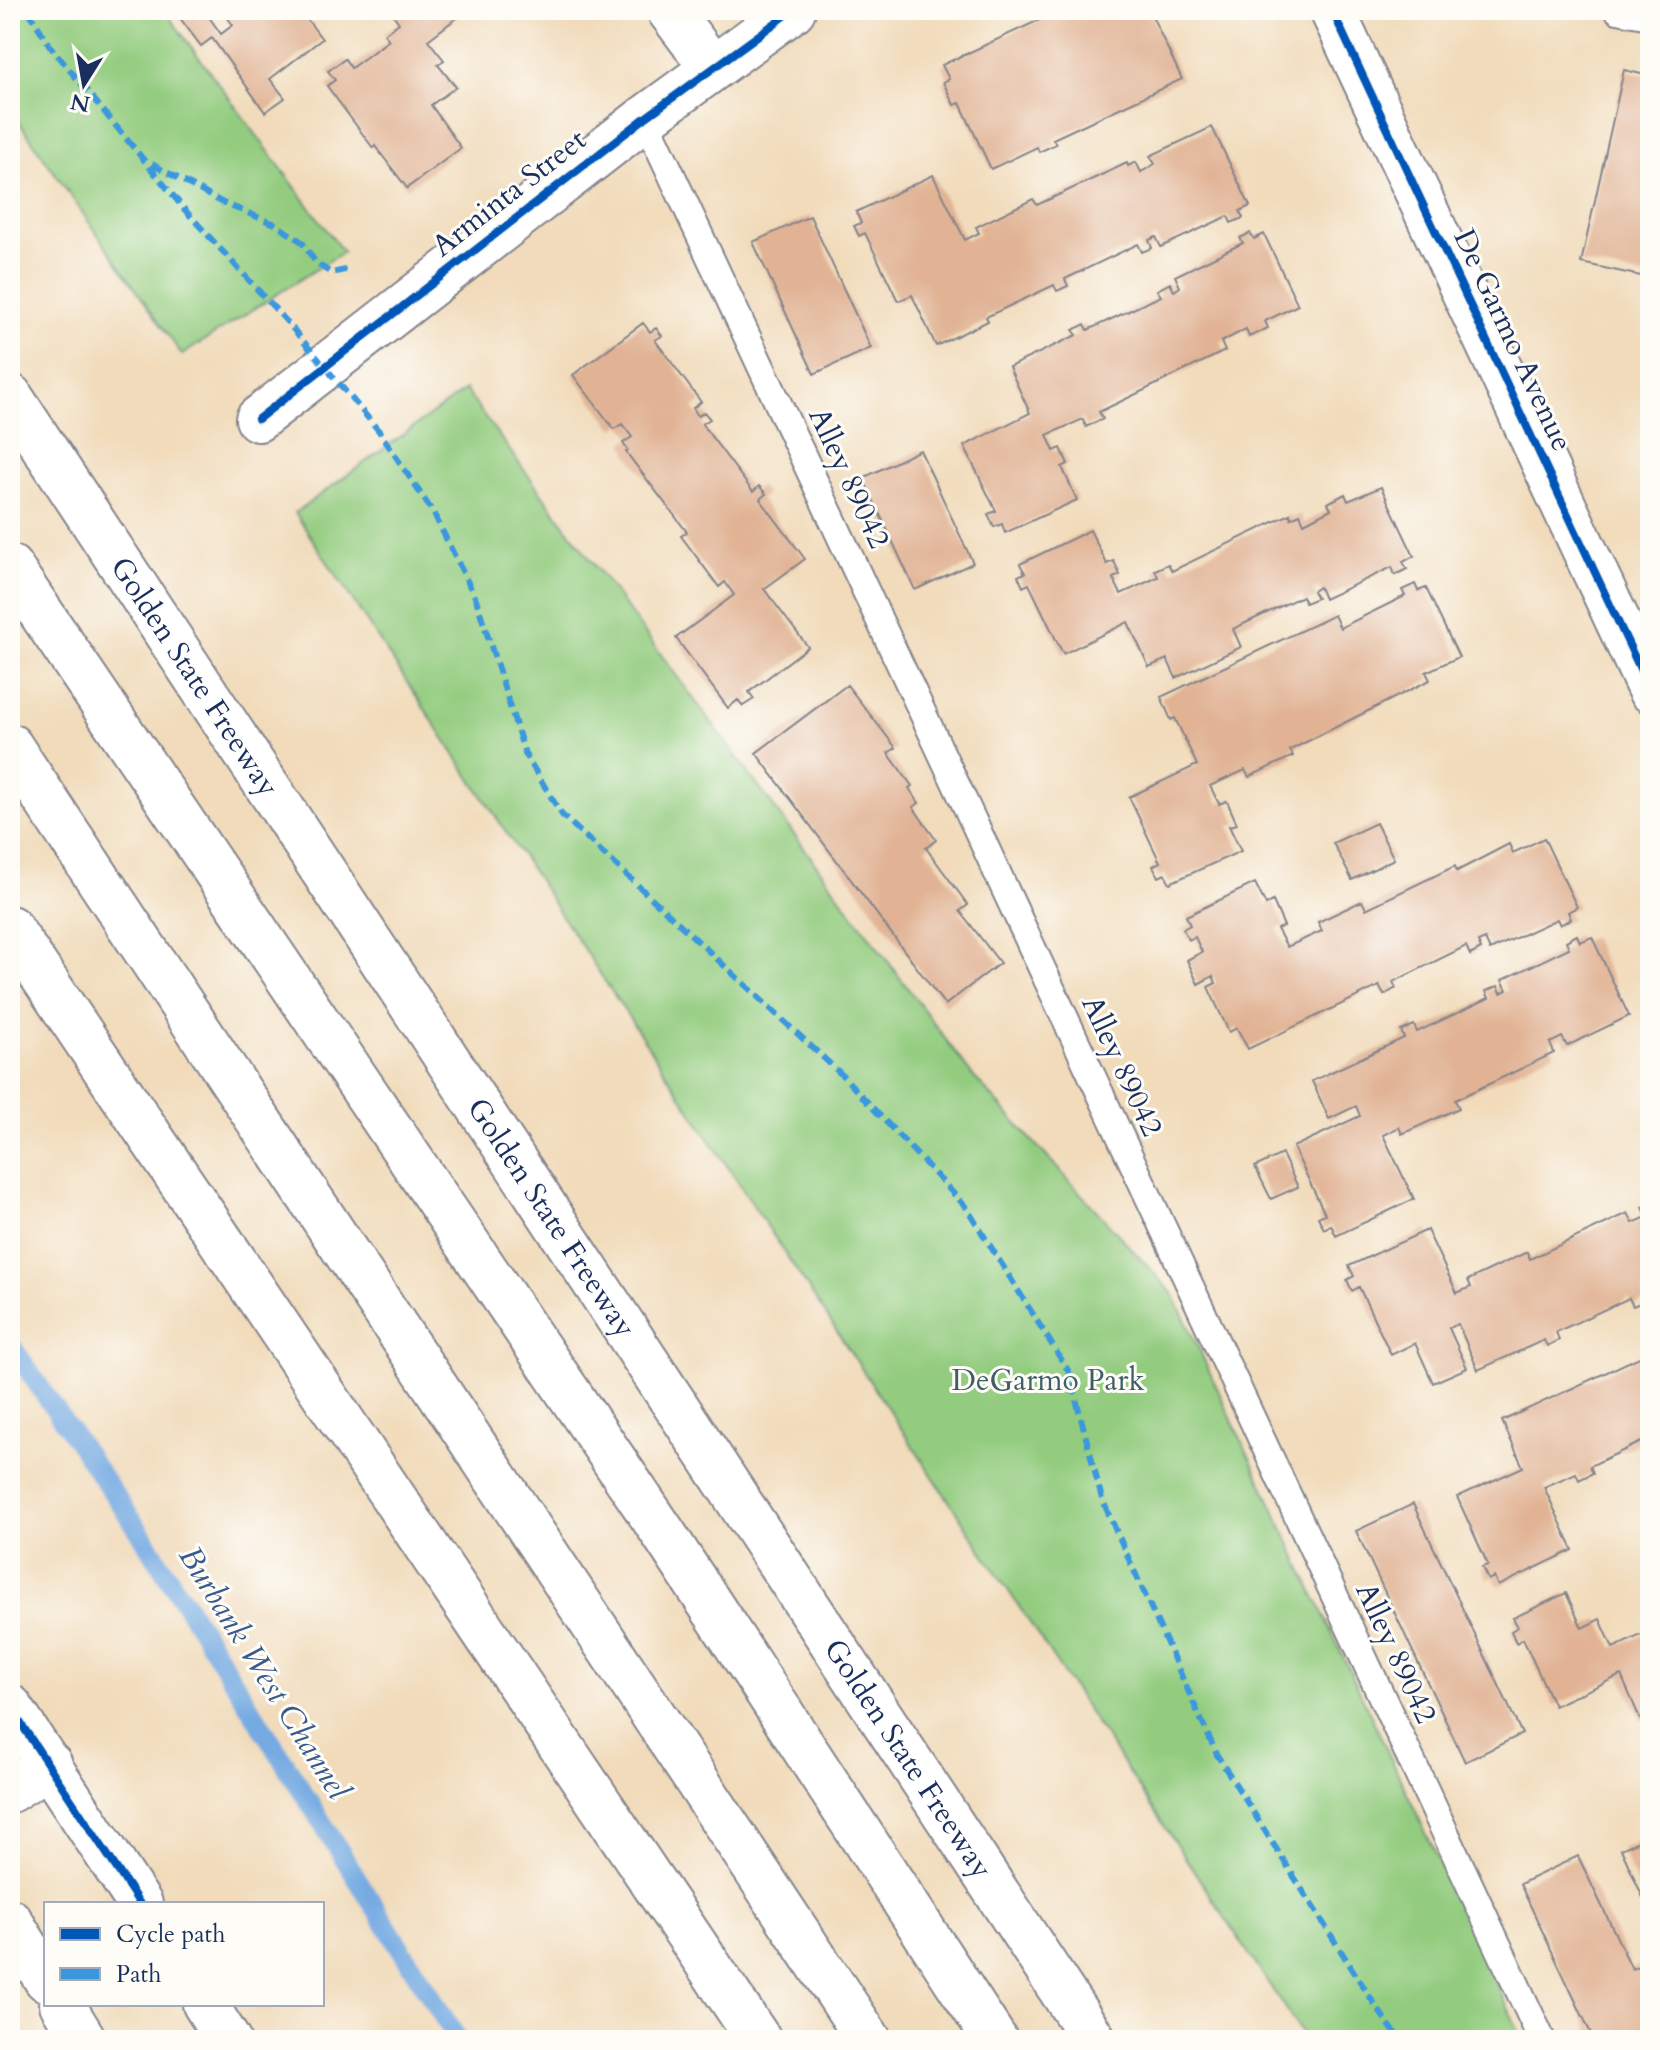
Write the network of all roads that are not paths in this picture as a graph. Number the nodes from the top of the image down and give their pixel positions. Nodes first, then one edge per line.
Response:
1 (669, 10) edge
2 (793, 10) edge
3 (1332, 10) edge
4 (1618, 10) edge
5 (1650, 16) edge
6 (712, 67) junction
7 (645, 118) junction
8 (10, 396) edge
9 (258, 419) dead end
10 (10, 567) edge
11 (1650, 690) edge
12 (10, 746) edge
13 (10, 928) edge
14 (10, 1707) edge
15 (50, 1765) junction
16 (10, 1790) edge
17 (139, 1902) edge
18 (10, 1921) edge
19 (44, 1976) edge
20 (63, 2006) edge
21 (206, 2006) edge
22 (84, 2040) edge
23 (228, 2040) edge
24 (759, 2040) edge
25 (869, 2040) edge
26 (995, 2040) edge
27 (1094, 2040) edge
28 (1542, 2040) edge

1 - 6 main road
2 - 6 main road, Arminta Street
3 - 11 main road, De Garmo Avenue
4 - 5 lane
6 - 7 main road, Arminta Street
7 - 9 main road, Arminta Street
7 - 28 lane, Alley 89042
8 - 27 main road, Golden State Freeway
10 - 26 main road
12 - 25 main road
13 - 24 main road
14 - 15 main road
15 - 16 main road
15 - 17 main road
18 - 19 main road
20 - 22 main road
21 - 23 main road

